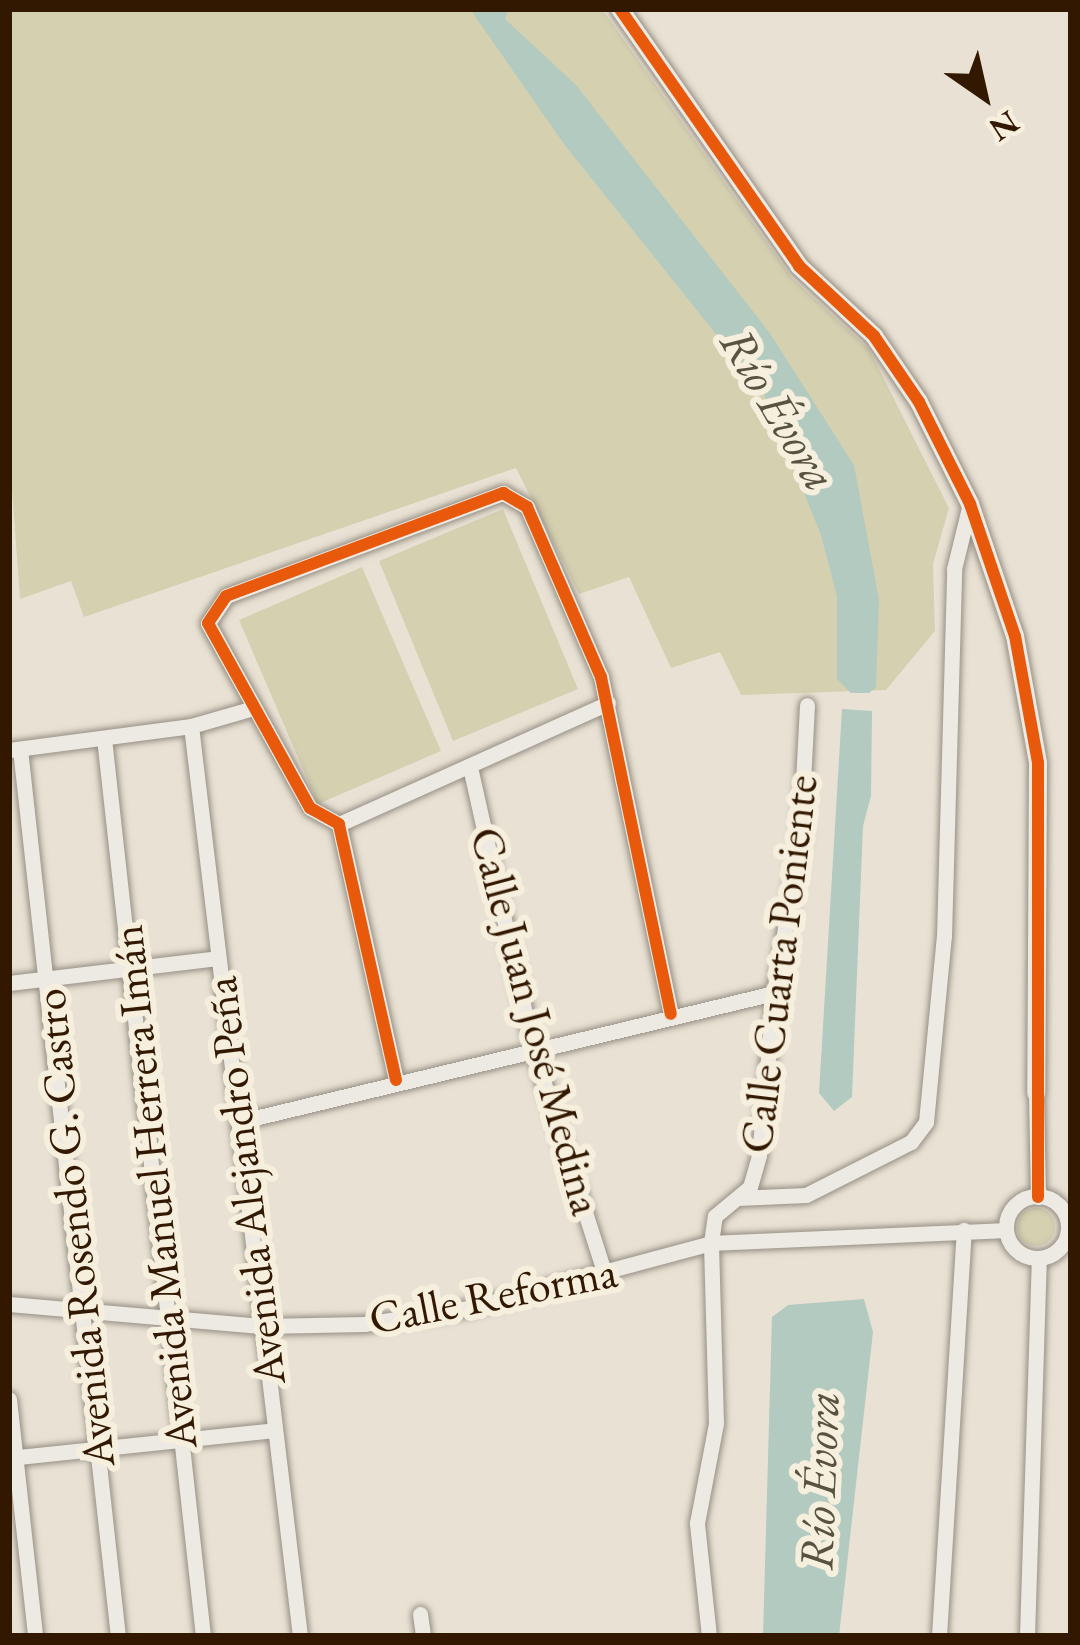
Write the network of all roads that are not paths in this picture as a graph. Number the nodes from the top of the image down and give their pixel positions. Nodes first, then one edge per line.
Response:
1 (620, 9) edge
2 (970, 504) junction
3 (608, 703) junction
4 (806, 705) dead end
5 (250, 709) junction
6 (191, 726) junction
7 (104, 738) junction
8 (15, 750) edge
9 (470, 767) junction
10 (339, 824) junction
11 (218, 958) junction
12 (130, 970) junction
13 (47, 979) junction
14 (9, 983) edge
15 (774, 993) junction
16 (670, 1014) junction
17 (533, 1049) junction
18 (396, 1080) junction
19 (1036, 1093) joint
20 (238, 1122) junction
21 (1038, 1197) junction
22 (737, 1198) junction
23 (1070, 1227) edge
24 (964, 1230) junction
25 (1006, 1230) junction
26 (711, 1243) junction
27 (1039, 1259) junction
28 (605, 1275) junction
29 (9, 1304) edge
30 (82, 1310) junction
31 (168, 1319) junction
32 (263, 1326) junction
33 (9, 1399) edge
34 (275, 1430) junction
35 (182, 1440) junction
36 (97, 1449) junction
37 (12, 1458) edge
38 (420, 1614) dead end
39 (35, 1636) edge
40 (118, 1636) edge
41 (203, 1636) edge
42 (300, 1636) edge
43 (423, 1636) edge
44 (709, 1636) edge
45 (939, 1636) edge
46 (1027, 1636) edge

1 - 2 street
2 - 19 street
2 - 22 street
3 - 5 street
3 - 9 street
3 - 16 street
4 - 15 street, Calle Cuarta Poniente
5 - 6 street
5 - 10 street
6 - 7 street
6 - 11 street, Avenida Alejandro Peña
7 - 8 street
7 - 12 street, Avenida Manuel Herrera Imán
8 - 13 street, Avenida Rosendo G. Castro
9 - 10 street
9 - 17 street, Calle Juan José Medina
10 - 18 street
11 - 12 street
11 - 20 street, Avenida Alejandro Peña
12 - 13 street
12 - 31 street, Avenida Manuel Herrera Imán
13 - 14 street
13 - 30 street, Avenida Rosendo G. Castro
15 - 16 street
15 - 22 street, Calle Cuarta Poniente
16 - 17 street
17 - 18 street
17 - 28 street, Calle Juan José Medina
18 - 20 street
19 - 21 street
20 - 32 street, Avenida Alejandro Peña
21 - 23 street
21 - 25 street
22 - 26 street, Calle Cuarta Poniente
23 - 27 street
24 - 25 street, Calle Reforma
24 - 26 street, Calle Reforma
24 - 45 street
25 - 27 street
26 - 28 street, Calle Reforma
26 - 44 street
27 - 46 street
28 - 32 street, Calle Reforma
29 - 30 street, Calle Reforma
30 - 31 street, Calle Reforma
30 - 36 street, Avenida Rosendo G. Castro
31 - 32 street, Calle Reforma
31 - 35 street, Avenida Manuel Herrera Imán
32 - 34 street, Avenida Alejandro Peña
33 - 37 street
34 - 35 street
34 - 42 street, Avenida Alejandro Peña
35 - 36 street
35 - 41 street, Avenida Manuel Herrera Imán
36 - 37 street
36 - 40 street, Avenida Rosendo G. Castro
37 - 39 street
38 - 43 street

